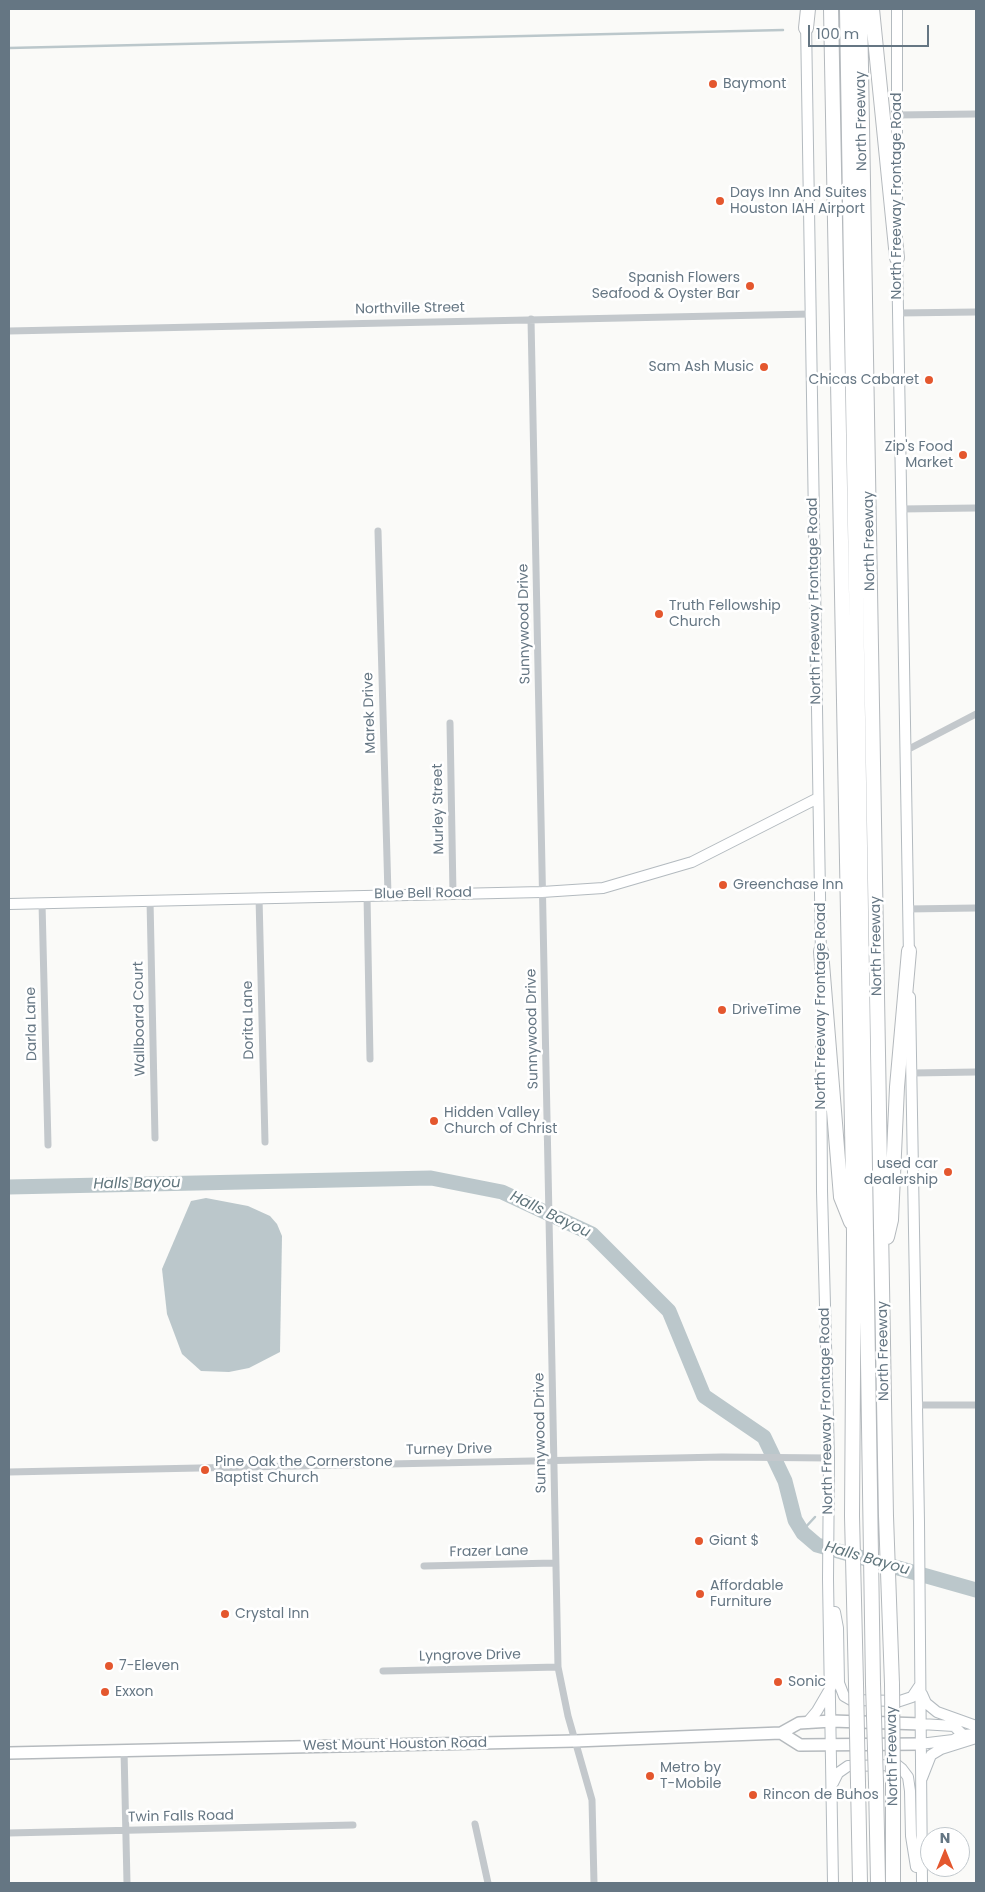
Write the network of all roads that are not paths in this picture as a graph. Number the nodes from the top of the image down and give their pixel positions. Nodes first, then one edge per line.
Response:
1 (806, 9) edge
2 (831, 9) edge
3 (847, 9) edge
4 (860, 9) edge
5 (872, 9) edge
6 (897, 9) edge
7 (806, 28) joint
8 (976, 114) edge
9 (896, 115) junction
10 (897, 258) junction
11 (976, 312) edge
12 (898, 313) junction
13 (811, 314) junction
14 (531, 319) junction
15 (9, 331) edge
16 (976, 508) edge
17 (902, 509) junction
18 (378, 531) dead end
19 (976, 714) edge
20 (450, 723) dead end
21 (905, 751) junction
22 (818, 798) junction
23 (542, 892) junction
24 (453, 894) junction
25 (388, 895) junction
26 (367, 896) junction
27 (259, 898) junction
28 (150, 900) junction
29 (42, 903) junction
30 (9, 904) edge
31 (976, 908) edge
32 (907, 909) junction
33 (821, 950) junction
34 (909, 951) junction
35 (370, 1059) dead end
36 (976, 1072) edge
37 (913, 1073) junction
38 (155, 1138) dead end
39 (265, 1142) dead end
40 (48, 1145) dead end
41 (854, 1232) junction
42 (882, 1252) junction
43 (917, 1405) junction
44 (976, 1405) edge
45 (829, 1458) junction
46 (554, 1460) junction
47 (9, 1472) edge
48 (554, 1563) junction
49 (424, 1566) dead end
50 (828, 1579) junction
51 (558, 1667) junction
52 (382, 1671) dead end
53 (921, 1685) junction
54 (832, 1686) junction
55 (832, 1721) junction
56 (807, 1723) junction
57 (921, 1724) junction
58 (976, 1726) edge
59 (781, 1733) junction
60 (963, 1734) junction
61 (976, 1736) edge
62 (575, 1740) junction
63 (920, 1744) junction
64 (833, 1745) junction
65 (124, 1750) junction
66 (9, 1753) edge
67 (920, 1781) junction
68 (833, 1783) junction
69 (474, 1824) dead end
70 (353, 1825) dead end
71 (126, 1831) junction
72 (9, 1833) edge
73 (127, 1883) edge
74 (488, 1883) edge
75 (594, 1883) edge
76 (833, 1883) edge
77 (860, 1883) edge
78 (878, 1883) edge
79 (893, 1883) edge
80 (920, 1883) edge

1 - 7 highway
2 - 41 highway, North Freeway
3 - 78 highway, North Freeway, bridge
4 - 42 highway, North Freeway
5 - 10 highway
6 - 9 main road, North Freeway Frontage Road
7 - 13 main road, North Freeway Frontage Road
8 - 9 street
9 - 10 main road, North Freeway Frontage Road
10 - 12 main road, North Freeway Frontage Road
11 - 12 street
12 - 17 main road, North Freeway Frontage Road
13 - 14 street, Northville Street
13 - 22 main road, North Freeway Frontage Road
14 - 15 street, Northville Street
14 - 23 street, Sunnywood Drive
16 - 17 street
17 - 21 main road, North Freeway Frontage Road
18 - 25 street, Marek Drive
19 - 21 street
20 - 24 street, Murley Street
21 - 32 main road, North Freeway Frontage Road
22 - 23 main road, Blue Bell Road
22 - 33 main road, North Freeway Frontage Road
23 - 24 main road, Blue Bell Road
23 - 46 street, Sunnywood Drive
24 - 25 main road, Blue Bell Road
25 - 26 main road, Blue Bell Road
26 - 27 main road, Blue Bell Road
26 - 35 street
27 - 28 main road, Blue Bell Road
27 - 39 street, Dorita Lane
28 - 29 main road, Blue Bell Road
28 - 38 street, Wallboard Court
29 - 30 main road, Blue Bell Road
29 - 40 street, Darla Lane
31 - 32 street
32 - 34 main road, North Freeway Frontage Road
33 - 41 highway
33 - 45 main road, North Freeway Frontage Road
34 - 37 main road, North Freeway Frontage Road
34 - 42 highway
36 - 37 street
37 - 43 main road, North Freeway Frontage Road
41 - 77 highway, North Freeway, bridge
42 - 79 highway, North Freeway, bridge
43 - 44 street
43 - 53 main road, North Freeway Frontage Road
45 - 46 street, Turney Drive
45 - 50 main road, North Freeway Frontage Road
46 - 47 street, Turney Drive
46 - 48 street, Sunnywood Drive
48 - 49 street, Frazer Lane
48 - 51 street, Sunnywood Drive
50 - 53 main road
50 - 54 main road, North Freeway Frontage Road
51 - 52 street, Lyngrove Drive
51 - 62 street, Sunnywood Drive
53 - 57 main road, North Freeway Frontage Road
53 - 58 main road
54 - 55 main road, North Freeway Frontage Road
54 - 56 main road
55 - 56 main road, West Mount Houston Road
55 - 57 main road, West Mount Houston Road
55 - 64 main road, North Freeway Frontage Road
56 - 59 main road, West Mount Houston Road
57 - 60 main road, West Mount Houston Road
57 - 63 main road, North Freeway Frontage Road
59 - 62 main road, West Mount Houston Road
59 - 64 main road, West Mount Houston Road
60 - 61 main road, West Mount Houston Road
60 - 63 main road, West Mount Houston Road
61 - 67 main road
62 - 65 main road, West Mount Houston Road
62 - 75 street, Sunnywood Drive
63 - 64 main road, West Mount Houston Road
63 - 67 main road, North Freeway Frontage Road
64 - 68 main road, North Freeway Frontage Road
65 - 66 main road, West Mount Houston Road
65 - 71 street
67 - 80 main road, North Freeway Frontage Road
68 - 76 main road, North Freeway Frontage Road
68 - 80 main road
69 - 74 street
70 - 71 street, Twin Falls Road
71 - 72 street, Twin Falls Road
71 - 73 street

